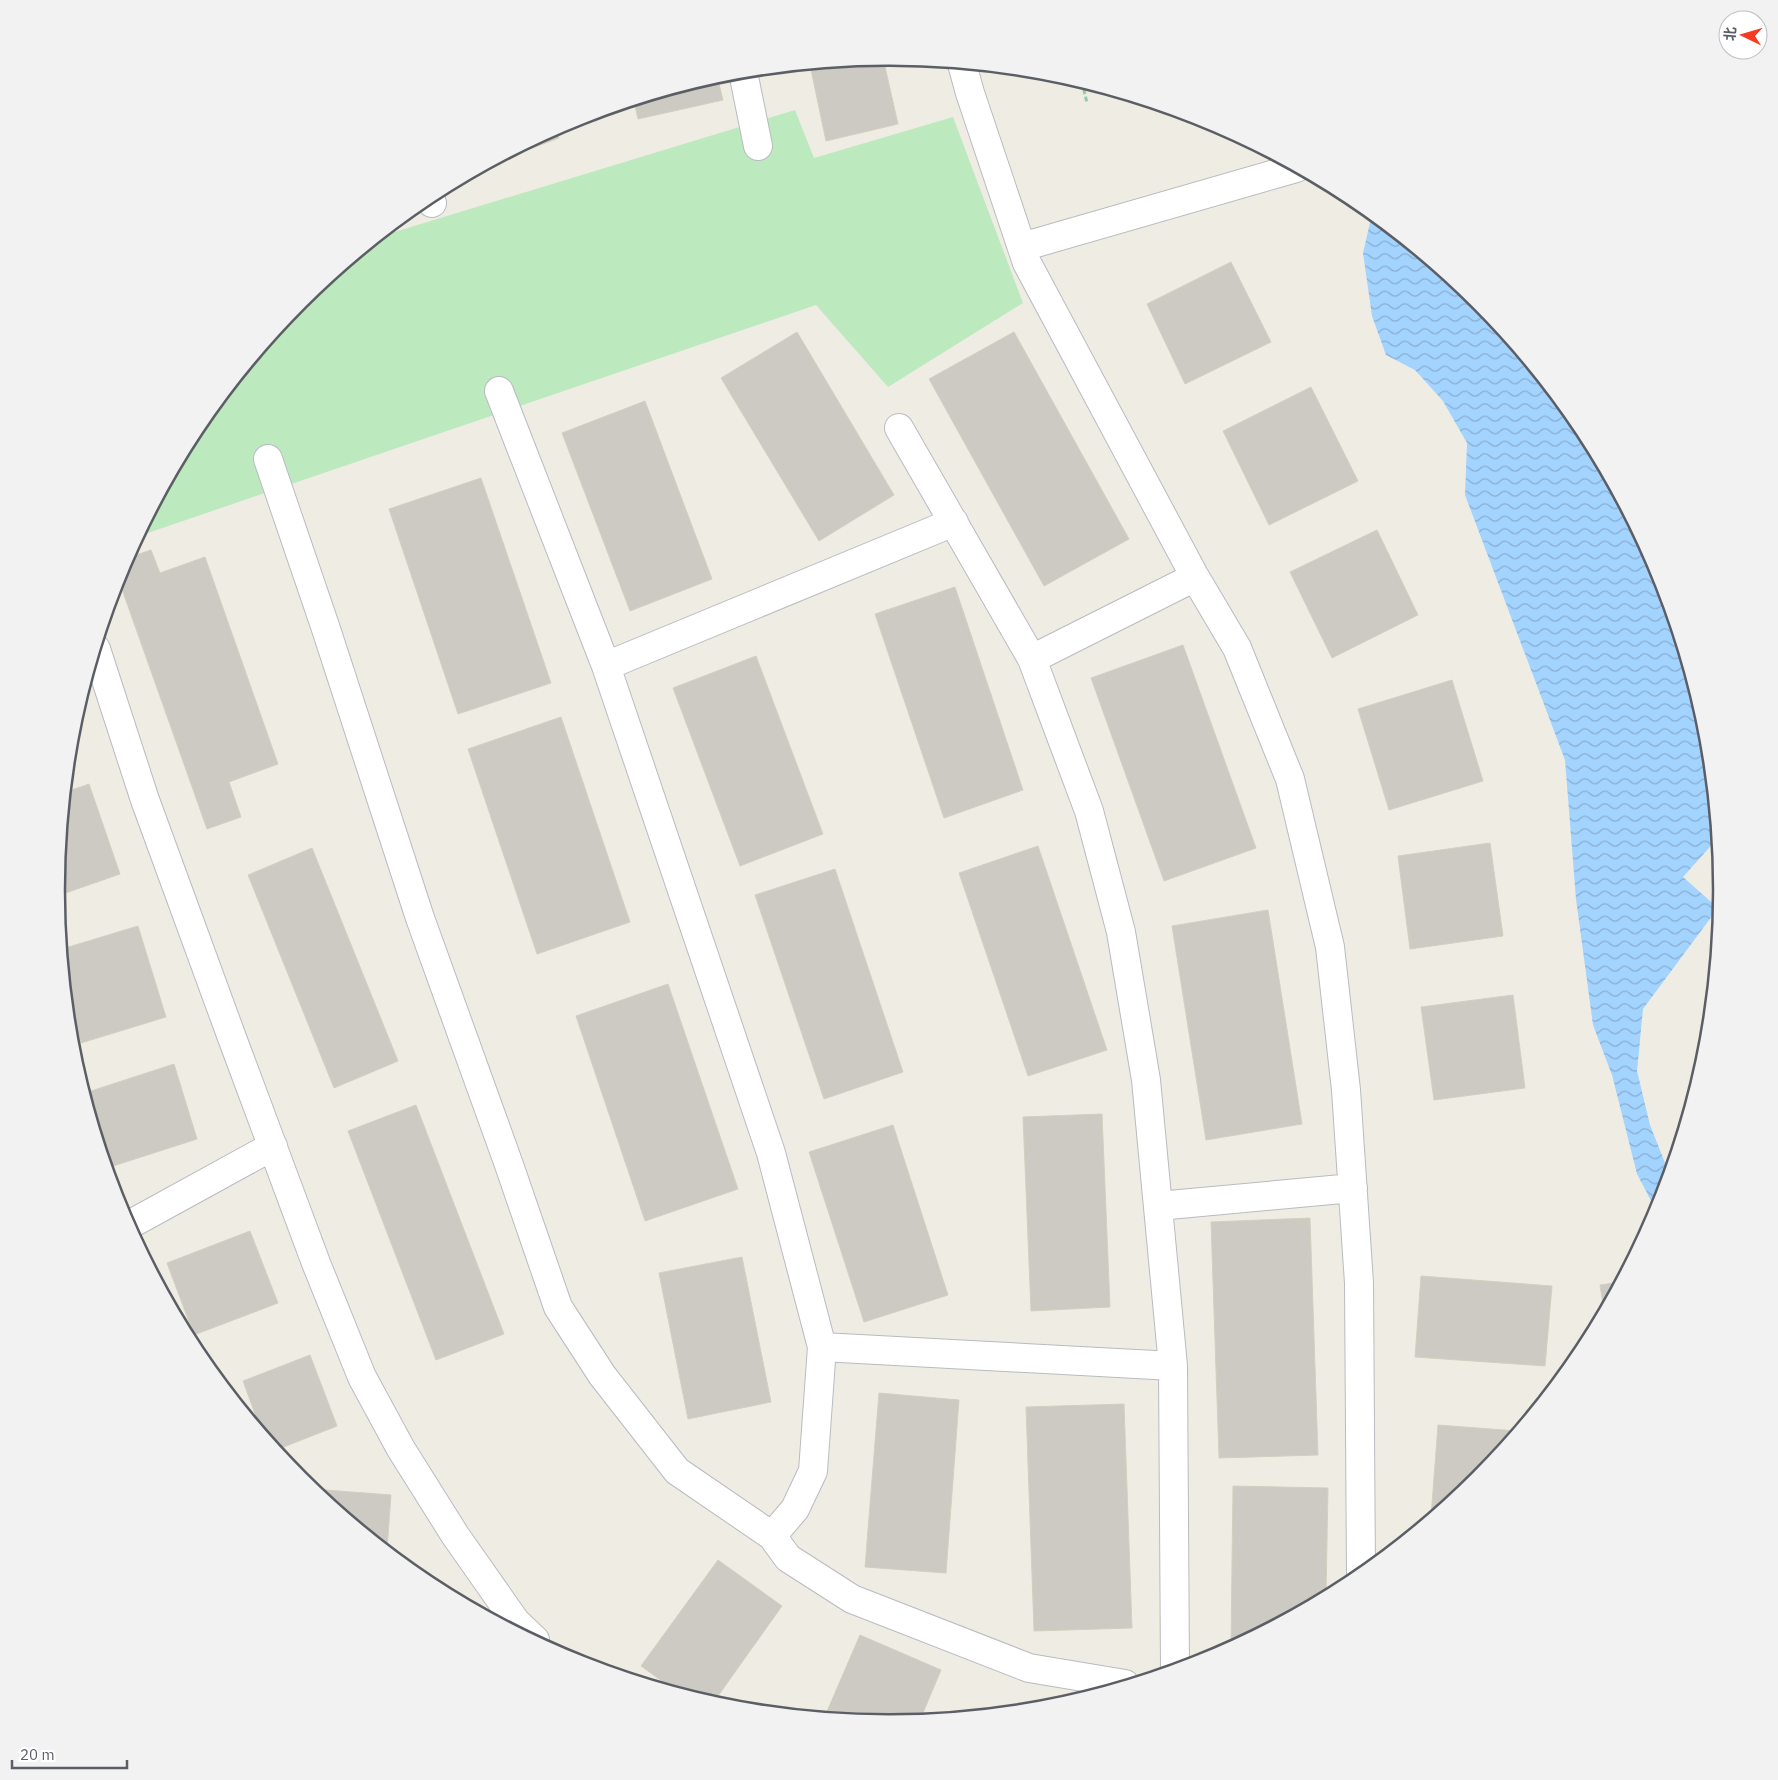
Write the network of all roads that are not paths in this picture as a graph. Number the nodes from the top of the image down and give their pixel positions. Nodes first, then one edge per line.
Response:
1 (964, 70) edge
2 (744, 79) edge
3 (758, 146) dead end
4 (1289, 170) edge
5 (1022, 247) junction
6 (499, 390) dead end
7 (900, 428) dead end
8 (268, 459) dead end
9 (954, 522) junction
10 (1195, 577) junction
11 (99, 658) edge
12 (1032, 659) junction
13 (606, 666) junction
14 (273, 1146) junction
15 (1353, 1188) junction
16 (1158, 1206) junction
17 (135, 1221) edge
18 (822, 1347) junction
19 (1173, 1366) junction
20 (772, 1536) junction
21 (1360, 1566) edge
22 (488, 1603) edge
23 (521, 1627) edge
24 (1175, 1662) edge
25 (1114, 1682) edge

1 - 5 street
2 - 3 street
4 - 5 street
5 - 10 street
6 - 13 street
7 - 9 street
8 - 20 street
9 - 12 street
9 - 13 street
10 - 12 street
10 - 15 street
11 - 14 street
12 - 16 street
13 - 18 street
14 - 17 street
14 - 22 street
15 - 16 street
15 - 21 street
16 - 19 street
18 - 19 street
18 - 20 street
19 - 24 street
20 - 25 street
22 - 23 street

